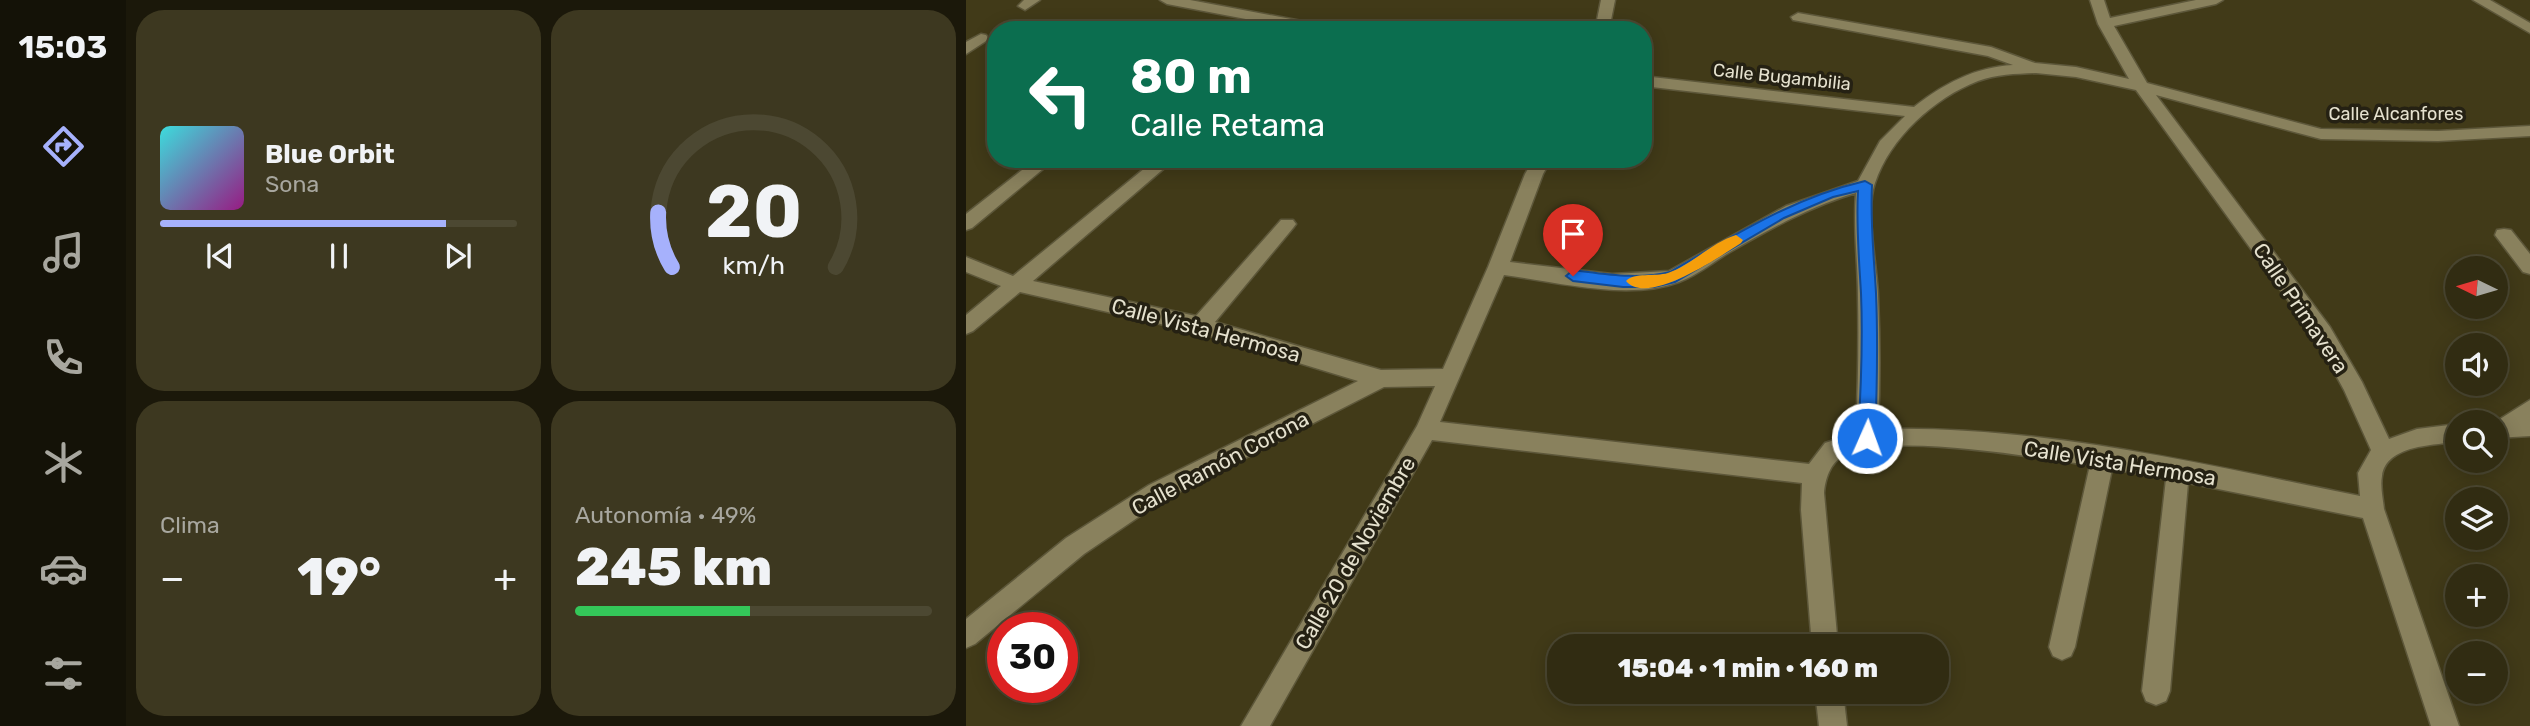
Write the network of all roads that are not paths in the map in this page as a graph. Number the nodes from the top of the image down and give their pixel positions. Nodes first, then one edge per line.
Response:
1 (1167, 0) edge
2 (1247, 0) edge
3 (1608, 0) edge
4 (2097, 0) edge
5 (2216, 0) edge
6 (2480, 0) edge
7 (1186, 2) edge
8 (1233, 13) junction
9 (1798, 17) dead end
10 (1278, 21) edge
11 (1604, 21) edge
12 (2105, 24) junction
13 (2530, 29) edge
14 (981, 38) dead end
15 (966, 49) edge
16 (2036, 68) junction
17 (1652, 82) edge
18 (2141, 86) junction
19 (1917, 111) junction
20 (2530, 131) edge
21 (1036, 168) edge
22 (1156, 168) edge
23 (1538, 168) edge
24 (1865, 185) junction
25 (966, 224) edge
26 (1287, 224) dead end
27 (2504, 235) dead end
28 (966, 264) edge
29 (1498, 267) junction
30 (2530, 267) edge
31 (1014, 284) junction
32 (1200, 325) junction
33 (966, 326) edge
34 (1448, 377) junction
35 (1381, 379) junction
36 (2530, 409) edge
37 (2508, 423) edge
38 (2530, 427) edge
39 (2508, 428) edge
40 (1426, 430) junction
41 (2445, 434) edge
42 (1867, 438) junction
43 (2383, 451) junction
44 (2103, 457) junction
45 (2179, 471) junction
46 (1816, 475) junction
47 (2372, 509) junction
48 (1824, 634) edge
49 (966, 635) edge
50 (2062, 647) dead end
51 (2156, 691) dead end
52 (1830, 704) edge
53 (1255, 726) edge
54 (1833, 726) edge
55 (2445, 726) edge

1 - 7 street
2 - 8 street
3 - 11 street
4 - 12 street, Calle Primavera
5 - 12 street
6 - 13 street
7 - 8 street
8 - 10 street
9 - 16 street
12 - 18 street, Calle Primavera
14 - 15 street
16 - 18 street, Calle Alcanfores
16 - 19 street
17 - 19 street, Calle Bugambilia
18 - 20 street, Calle Alcanfores
18 - 43 street, Calle Primavera
19 - 24 street
21 - 25 street
22 - 31 street
23 - 29 street, Calle 20 de Noviembre
24 - 29 street
24 - 42 street
26 - 32 street
27 - 30 street
28 - 31 street, Calle Vista Hermosa
29 - 34 street, Calle 20 de Noviembre
31 - 32 street, Calle Vista Hermosa
31 - 33 street
32 - 35 street, Calle Vista Hermosa
34 - 35 street, Calle Vista Hermosa
34 - 40 street, Calle 20 de Noviembre
35 - 49 street, Calle Ramón Corona
36 - 37 street
38 - 39 street
40 - 46 street
40 - 53 street, Calle 20 de Noviembre
41 - 43 street
42 - 44 street, Calle Vista Hermosa
42 - 46 street, Calle Vista Hermosa
43 - 47 street
44 - 45 street, Calle Vista Hermosa
44 - 50 street
45 - 47 street, Calle Vista Hermosa
45 - 51 street
46 - 48 street
47 - 55 street
52 - 54 street

